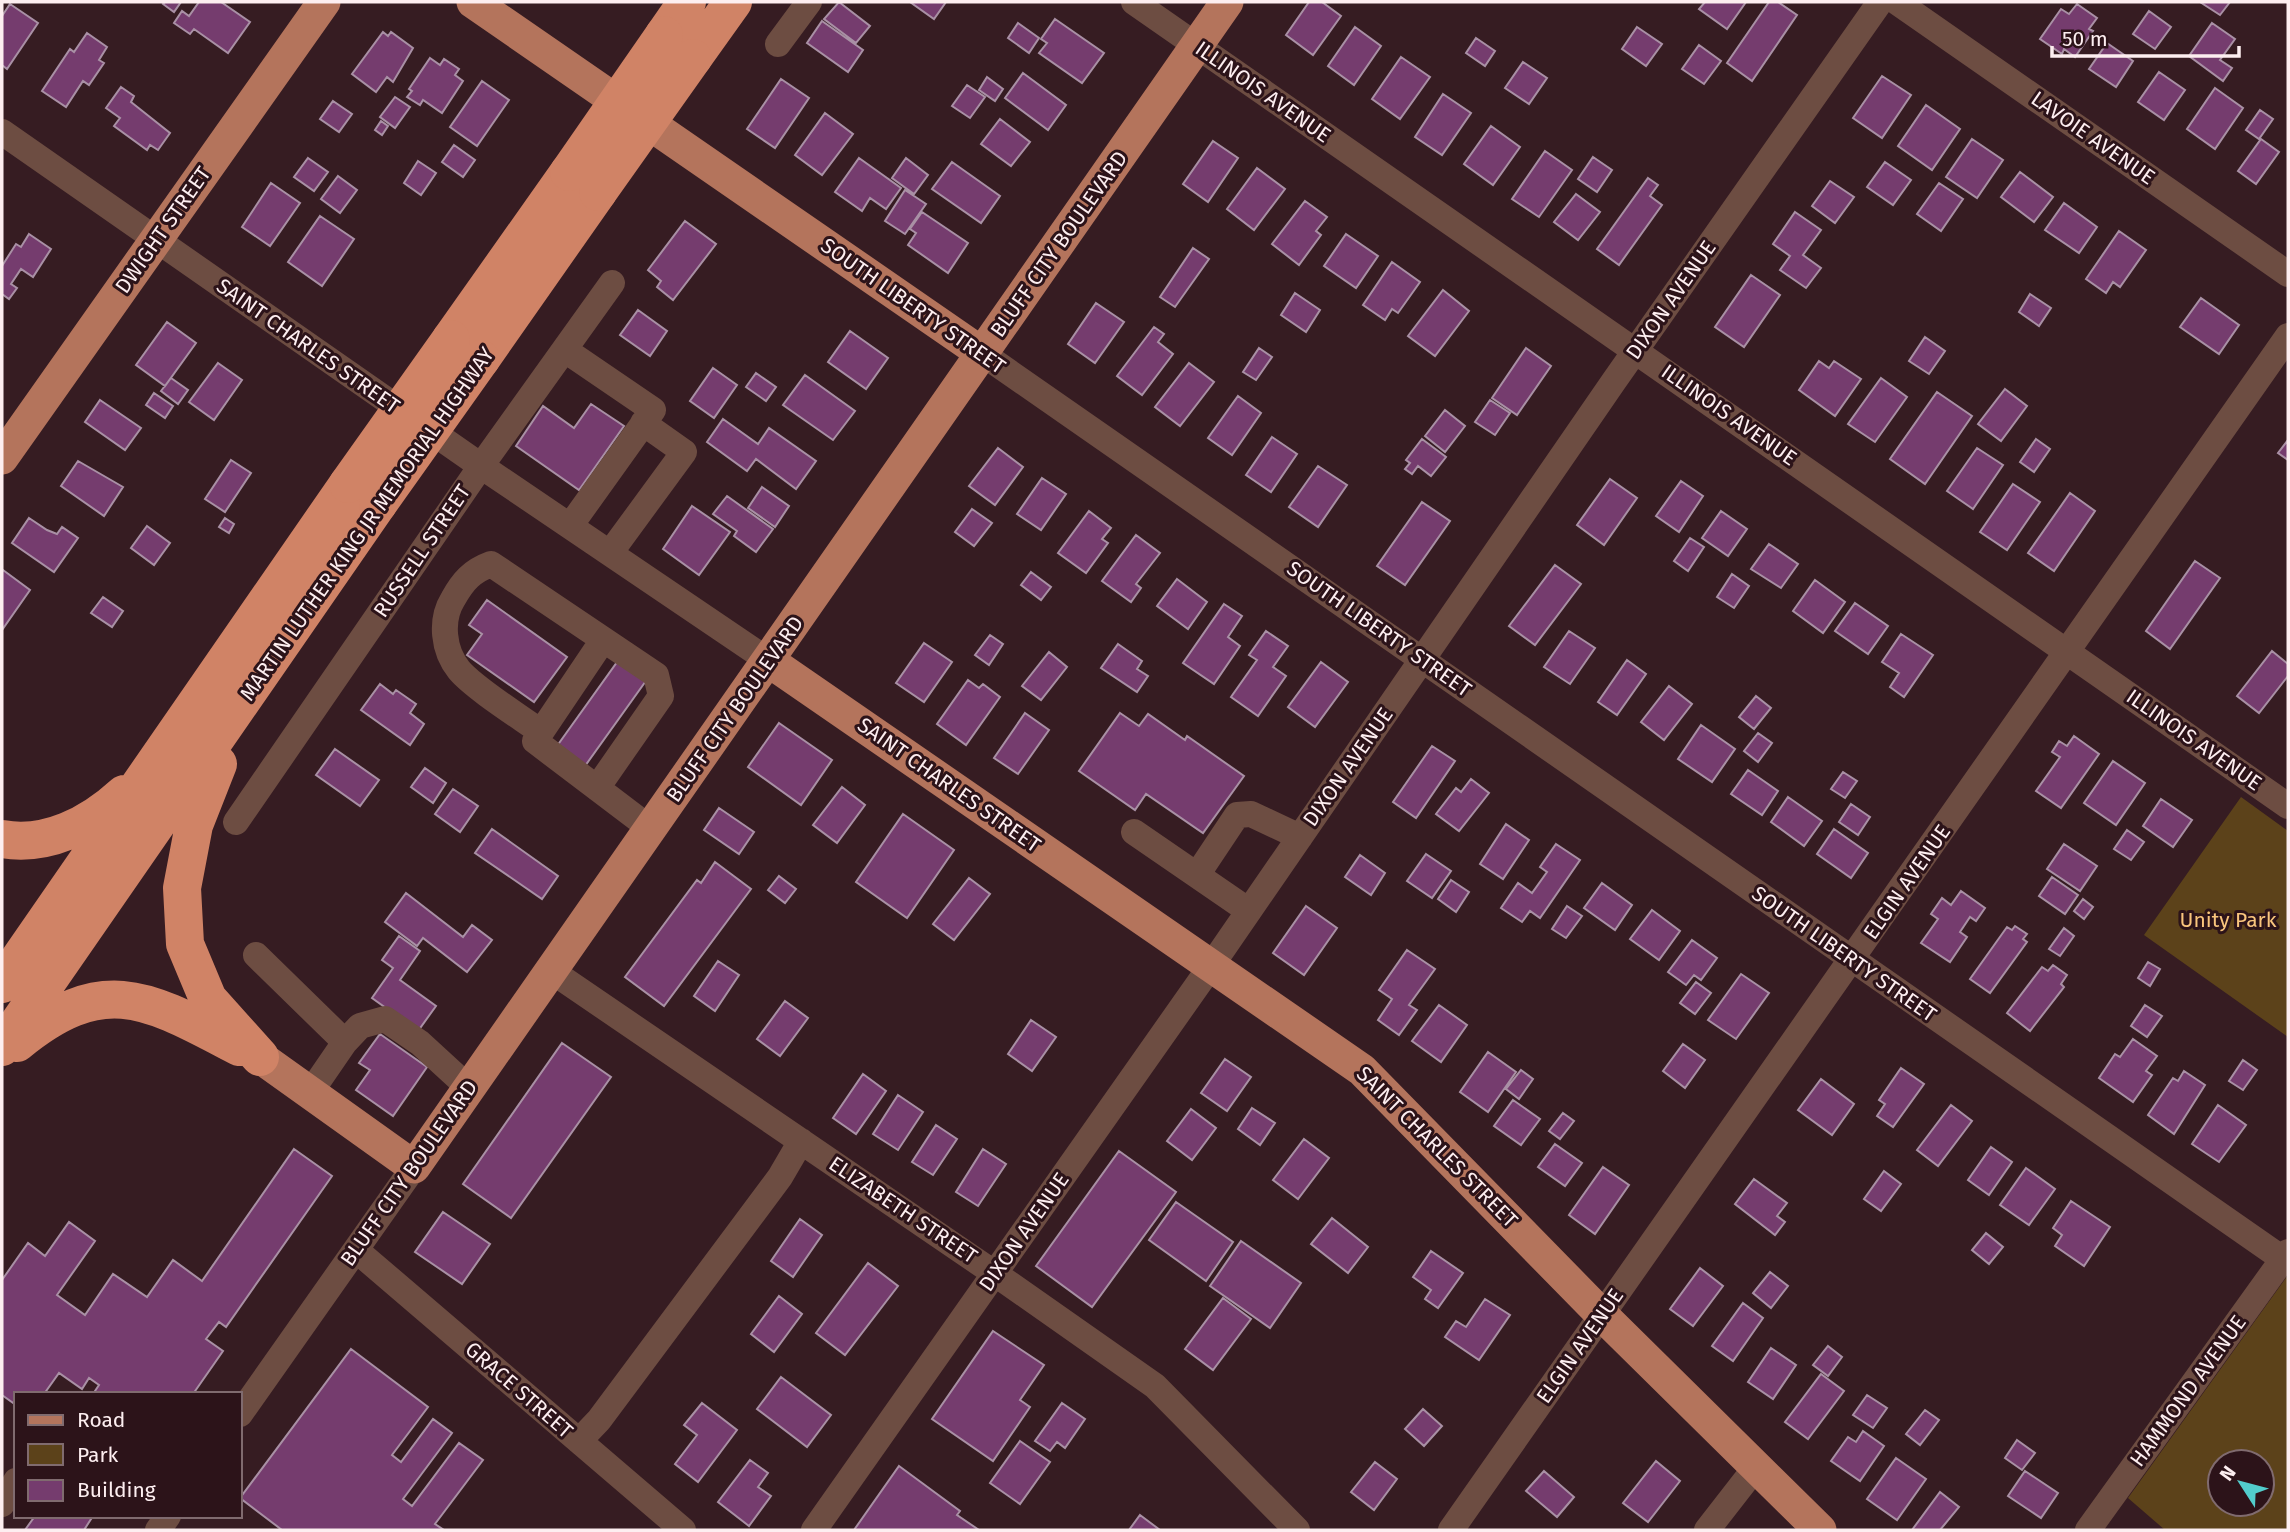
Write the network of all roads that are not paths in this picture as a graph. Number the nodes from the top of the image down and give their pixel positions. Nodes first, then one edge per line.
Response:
1 (324, 2) edge
2 (473, 2) edge
3 (687, 2) edge
4 (733, 2) edge
5 (808, 2) edge
6 (1134, 2) edge
7 (1227, 2) edge
8 (1880, 2) edge
9 (1897, 2) edge
10 (778, 44) dead end
11 (1196, 46) junction
12 (2, 132) edge
13 (584, 182) junction
14 (157, 240) junction
15 (2288, 274) edge
16 (612, 283) dead end
17 (2288, 336) edge
18 (565, 350) junction
19 (1636, 350) junction
20 (982, 354) junction
21 (643, 424) junction
22 (2, 458) edge
23 (481, 466) junction
24 (363, 494) junction
25 (570, 526) junction
26 (610, 553) junction
27 (603, 640) junction
28 (2066, 652) junction
29 (1422, 658) junction
30 (769, 661) junction
31 (263, 674) junction
32 (541, 732) junction
33 (154, 767) junction
34 (597, 788) junction
35 (2288, 806) edge
36 (236, 822) dead end
37 (651, 829) junction
38 (1134, 832) dead end
39 (1300, 837) junction
40 (2, 839) edge
41 (1196, 875) junction
42 (1249, 911) junction
43 (256, 955) dead end
44 (1853, 960) junction
45 (1211, 966) junction
46 (550, 971) junction
47 (2, 984) edge
48 (345, 1042) junction
49 (2, 1047) edge
50 (2, 1055) edge
51 (260, 1057) junction
52 (469, 1088) junction
53 (310, 1093) junction
54 (801, 1141) junction
55 (414, 1167) junction
56 (356, 1250) junction
57 (2286, 1256) edge
58 (994, 1273) junction
59 (1602, 1315) junction
60 (242, 1411) edge
61 (579, 1441) junction
62 (2, 1464) edge
63 (1756, 1467) junction
64 (14, 1477) edge
65 (14, 1483) edge
66 (2, 1504) edge
67 (1456, 1528) edge
68 (683, 1530) edge
69 (814, 1530) edge
70 (1297, 1530) edge
71 (1707, 1530) edge
72 (1820, 1530) edge
73 (2088, 1530) edge

1 - 14 main road, DWIGHT STREET
2 - 20 main road, SOUTH LIBERTY STREET
3 - 13 highway, MARTIN LUTHER KING JR MEMORIAL HIGHWAY, bridge
4 - 13 highway, MARTIN LUTHER KING JR MEMORIAL HIGHWAY, bridge
5 - 10 street
6 - 11 street, ILLINOIS AVENUE
7 - 11 main road, BLUFF CITY BOULEVARD
8 - 19 street, DIXON AVENUE
9 - 15 street, LAVOIE AVENUE
11 - 19 street, ILLINOIS AVENUE
11 - 20 main road, BLUFF CITY BOULEVARD
12 - 14 street, SAINT CHARLES STREET
13 - 24 highway, MARTIN LUTHER KING JR MEMORIAL HIGHWAY, bridge
14 - 22 main road, DWIGHT STREET
14 - 23 street, SAINT CHARLES STREET
16 - 18 street, RUSSELL STREET
17 - 28 street, ELGIN AVENUE
18 - 21 street
18 - 23 street, RUSSELL STREET
19 - 28 street, ILLINOIS AVENUE
19 - 29 street, DIXON AVENUE
20 - 29 street, SOUTH LIBERTY STREET
20 - 30 main road, BLUFF CITY BOULEVARD
21 - 25 street
21 - 26 street
23 - 25 street, SAINT CHARLES STREET
23 - 36 street, RUSSELL STREET
24 - 31 highway, MARTIN LUTHER KING JR MEMORIAL HIGHWAY
24 - 33 highway, MARTIN LUTHER KING JR MEMORIAL HIGHWAY
25 - 26 street, SAINT CHARLES STREET
26 - 30 street, SAINT CHARLES STREET
27 - 32 street
27 - 32 street
27 - 34 street
28 - 35 street, ILLINOIS AVENUE
28 - 44 street, ELGIN AVENUE
29 - 39 street, DIXON AVENUE
29 - 44 street, SOUTH LIBERTY STREET
30 - 37 main road, BLUFF CITY BOULEVARD
30 - 45 main road, SAINT CHARLES STREET
31 - 49 highway, MARTIN LUTHER KING JR MEMORIAL HIGHWAY
31 - 51 highway
32 - 34 street
33 - 40 highway
33 - 47 highway, MARTIN LUTHER KING JR MEMORIAL HIGHWAY
34 - 37 street
37 - 46 main road, BLUFF CITY BOULEVARD
38 - 41 street
39 - 41 street
39 - 42 street, DIXON AVENUE
41 - 42 street
42 - 45 street, DIXON AVENUE
43 - 48 street
44 - 57 street, SOUTH LIBERTY STREET
44 - 59 street, ELGIN AVENUE
45 - 58 street, DIXON AVENUE
45 - 59 main road, SAINT CHARLES STREET
46 - 52 main road, BLUFF CITY BOULEVARD
46 - 54 street, ELIZABETH STREET
48 - 52 street
48 - 53 street
50 - 51 highway
51 - 53 main road
52 - 55 main road, BLUFF CITY BOULEVARD
53 - 55 main road
54 - 58 street, ELIZABETH STREET
54 - 61 street
55 - 56 street, BLUFF CITY BOULEVARD
56 - 60 street, BLUFF CITY BOULEVARD
56 - 61 street, GRACE STREET
57 - 73 street, HAMMOND AVENUE
58 - 69 street, DIXON AVENUE
58 - 70 street, ELIZABETH STREET
59 - 63 main road, SAINT CHARLES STREET
59 - 67 street, ELGIN AVENUE
61 - 68 street, GRACE STREET
62 - 64 street
63 - 71 street
63 - 72 main road, SAINT CHARLES STREET
65 - 66 street

